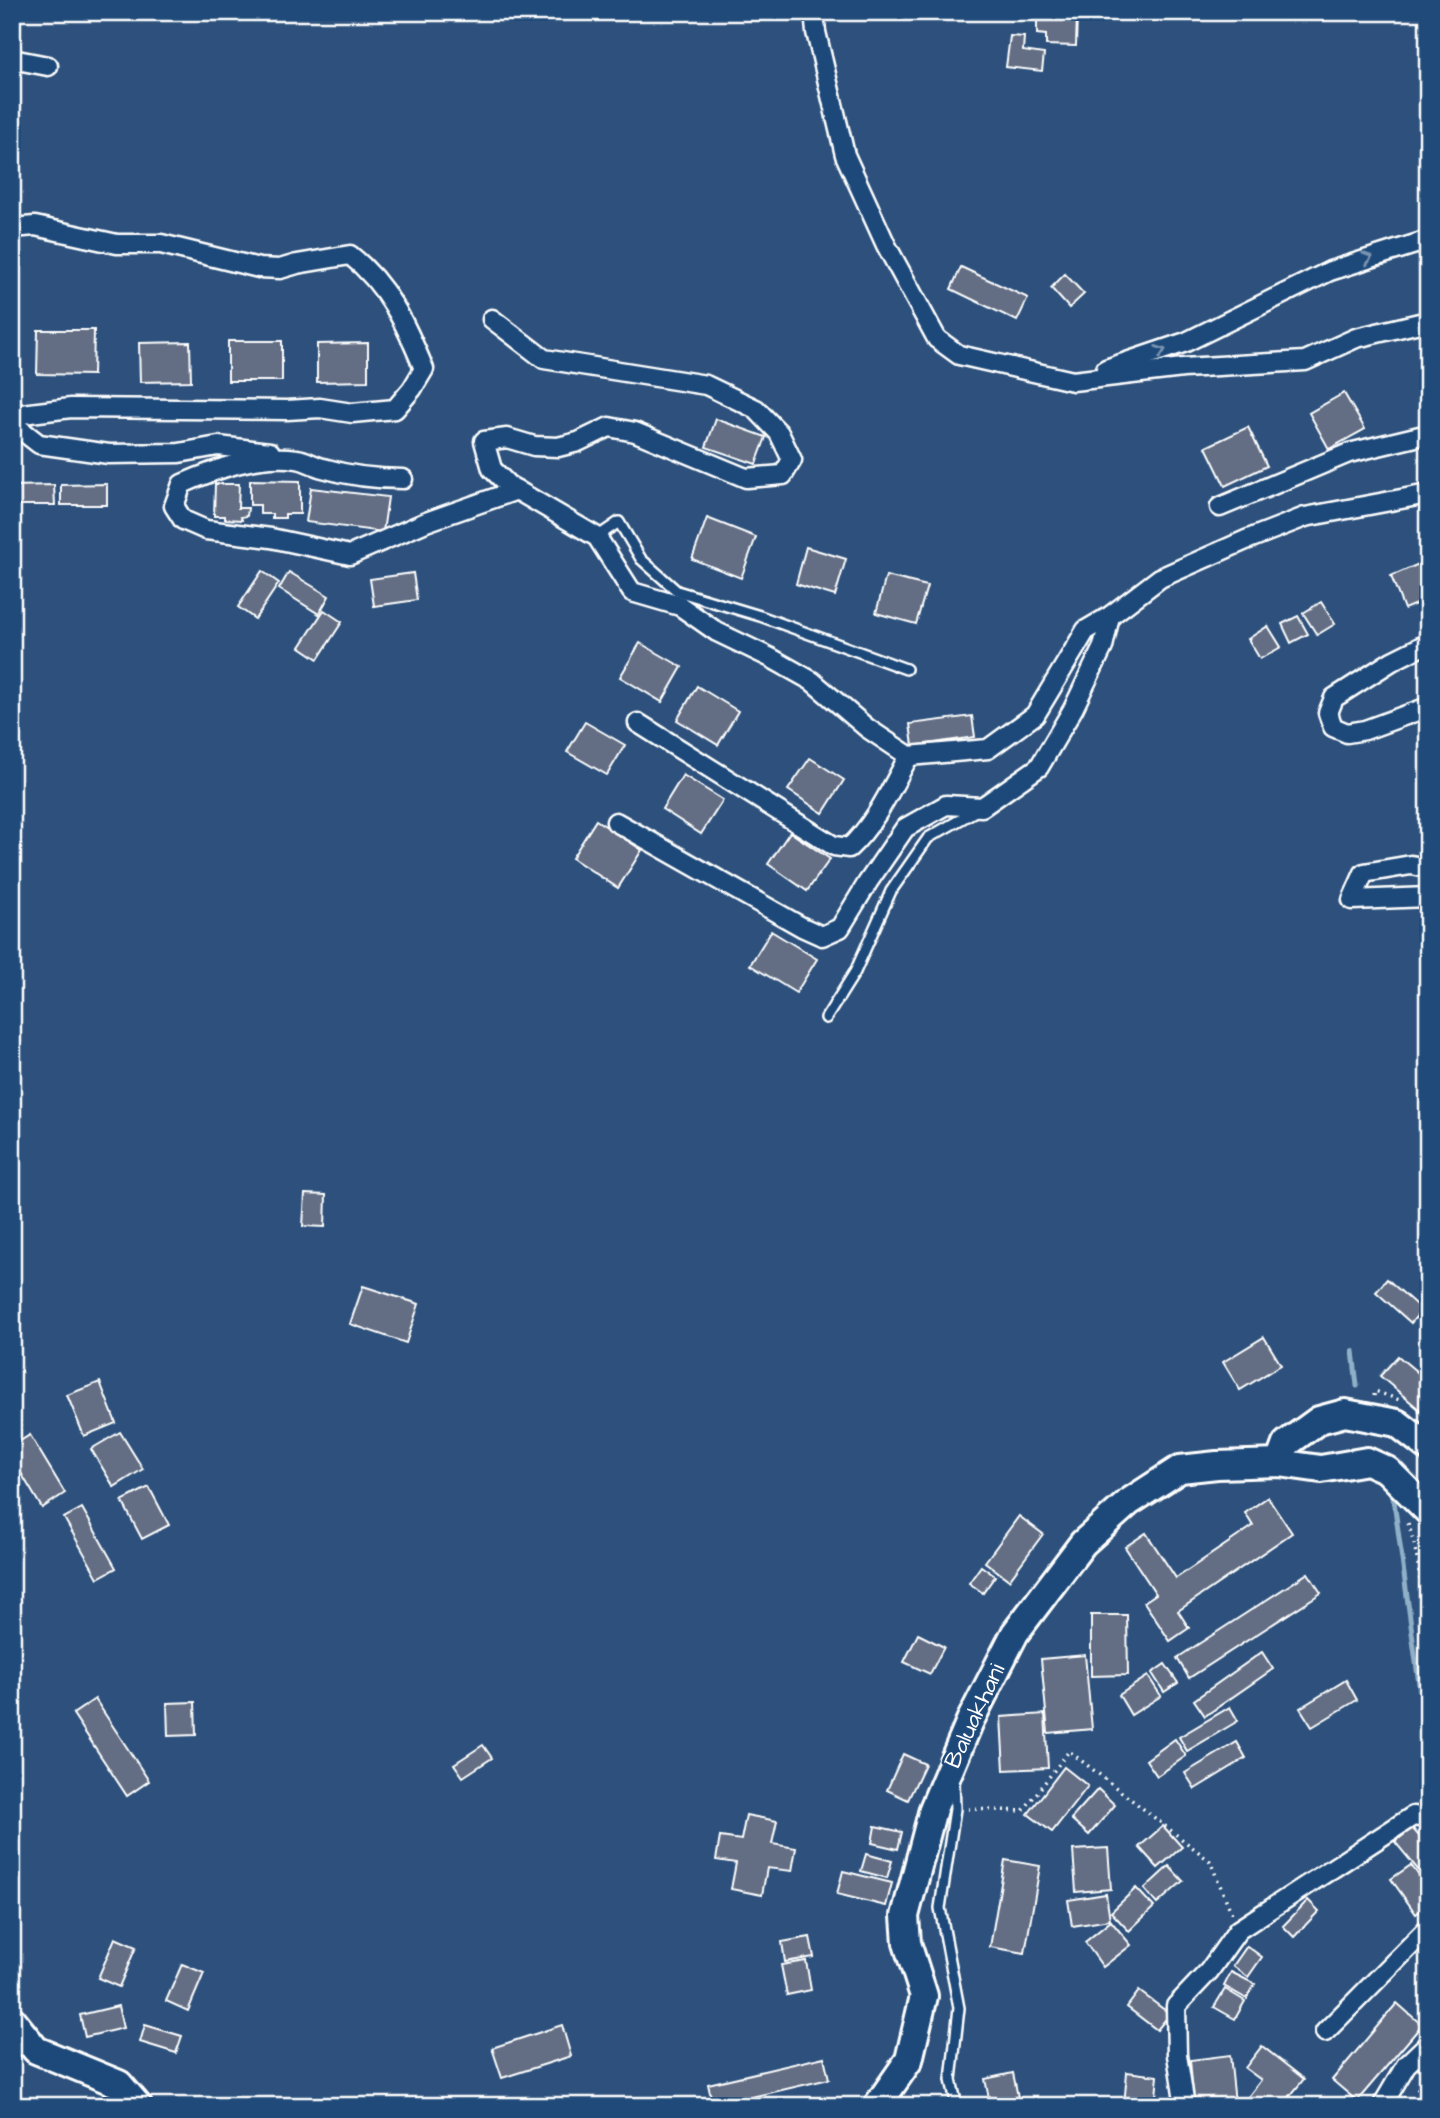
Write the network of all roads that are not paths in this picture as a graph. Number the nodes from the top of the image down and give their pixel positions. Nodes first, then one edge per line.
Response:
1 (814, 12) edge
2 (12, 58) edge
3 (48, 66) dead end
4 (12, 228) edge
5 (1428, 240) edge
6 (492, 318) dead end
7 (1428, 321) edge
8 (1073, 381) junction
9 (12, 423) edge
10 (1428, 433) edge
11 (297, 459) junction
12 (403, 479) dead end
13 (517, 490) junction
14 (1428, 494) edge
15 (1220, 507) dead end
16 (597, 537) junction
17 (1110, 616) junction
18 (1428, 643) edge
19 (906, 669) dead end
20 (1428, 707) edge
21 (638, 723) dead end
22 (909, 756) junction
23 (982, 807) junction
24 (616, 822) dead end
25 (1428, 868) edge
26 (1428, 897) edge
27 (826, 1018) dead end
28 (1428, 1447) edge
29 (1279, 1463) junction
30 (1417, 1513) edge
31 (953, 1762) junction
32 (1428, 1818) edge
33 (1428, 1928) edge
34 (12, 2020) edge
35 (1325, 2032) dead end
36 (1428, 2044) edge
37 (24, 2050) edge
38 (876, 2101) edge
39 (139, 2103) edge
40 (957, 2106) edge
41 (1185, 2106) edge
42 (1382, 2106) edge

1 - 8 street
2 - 3 street
4 - 9 street
8 -> 5 street
6 - 13 street
7 - 8 street
9 - 11 street
10 - 15 street
11 - 12 street
11 - 13 street
13 - 16 street
14 - 17 street
16 - 19 lane
16 - 22 street
17 - 22 street
17 - 23 street
18 - 20 street
21 - 22 street
23 - 24 street
23 - 27 lane
25 - 26 street
28 - 29 main road
29 - 30 main road, Baluakhani
29 - 31 main road, Baluakhani
31 - 38 main road, Baluakhani
31 - 40 lane
32 - 41 street
33 - 35 street
34 - 37 main road
36 - 42 street
37 - 39 main road

